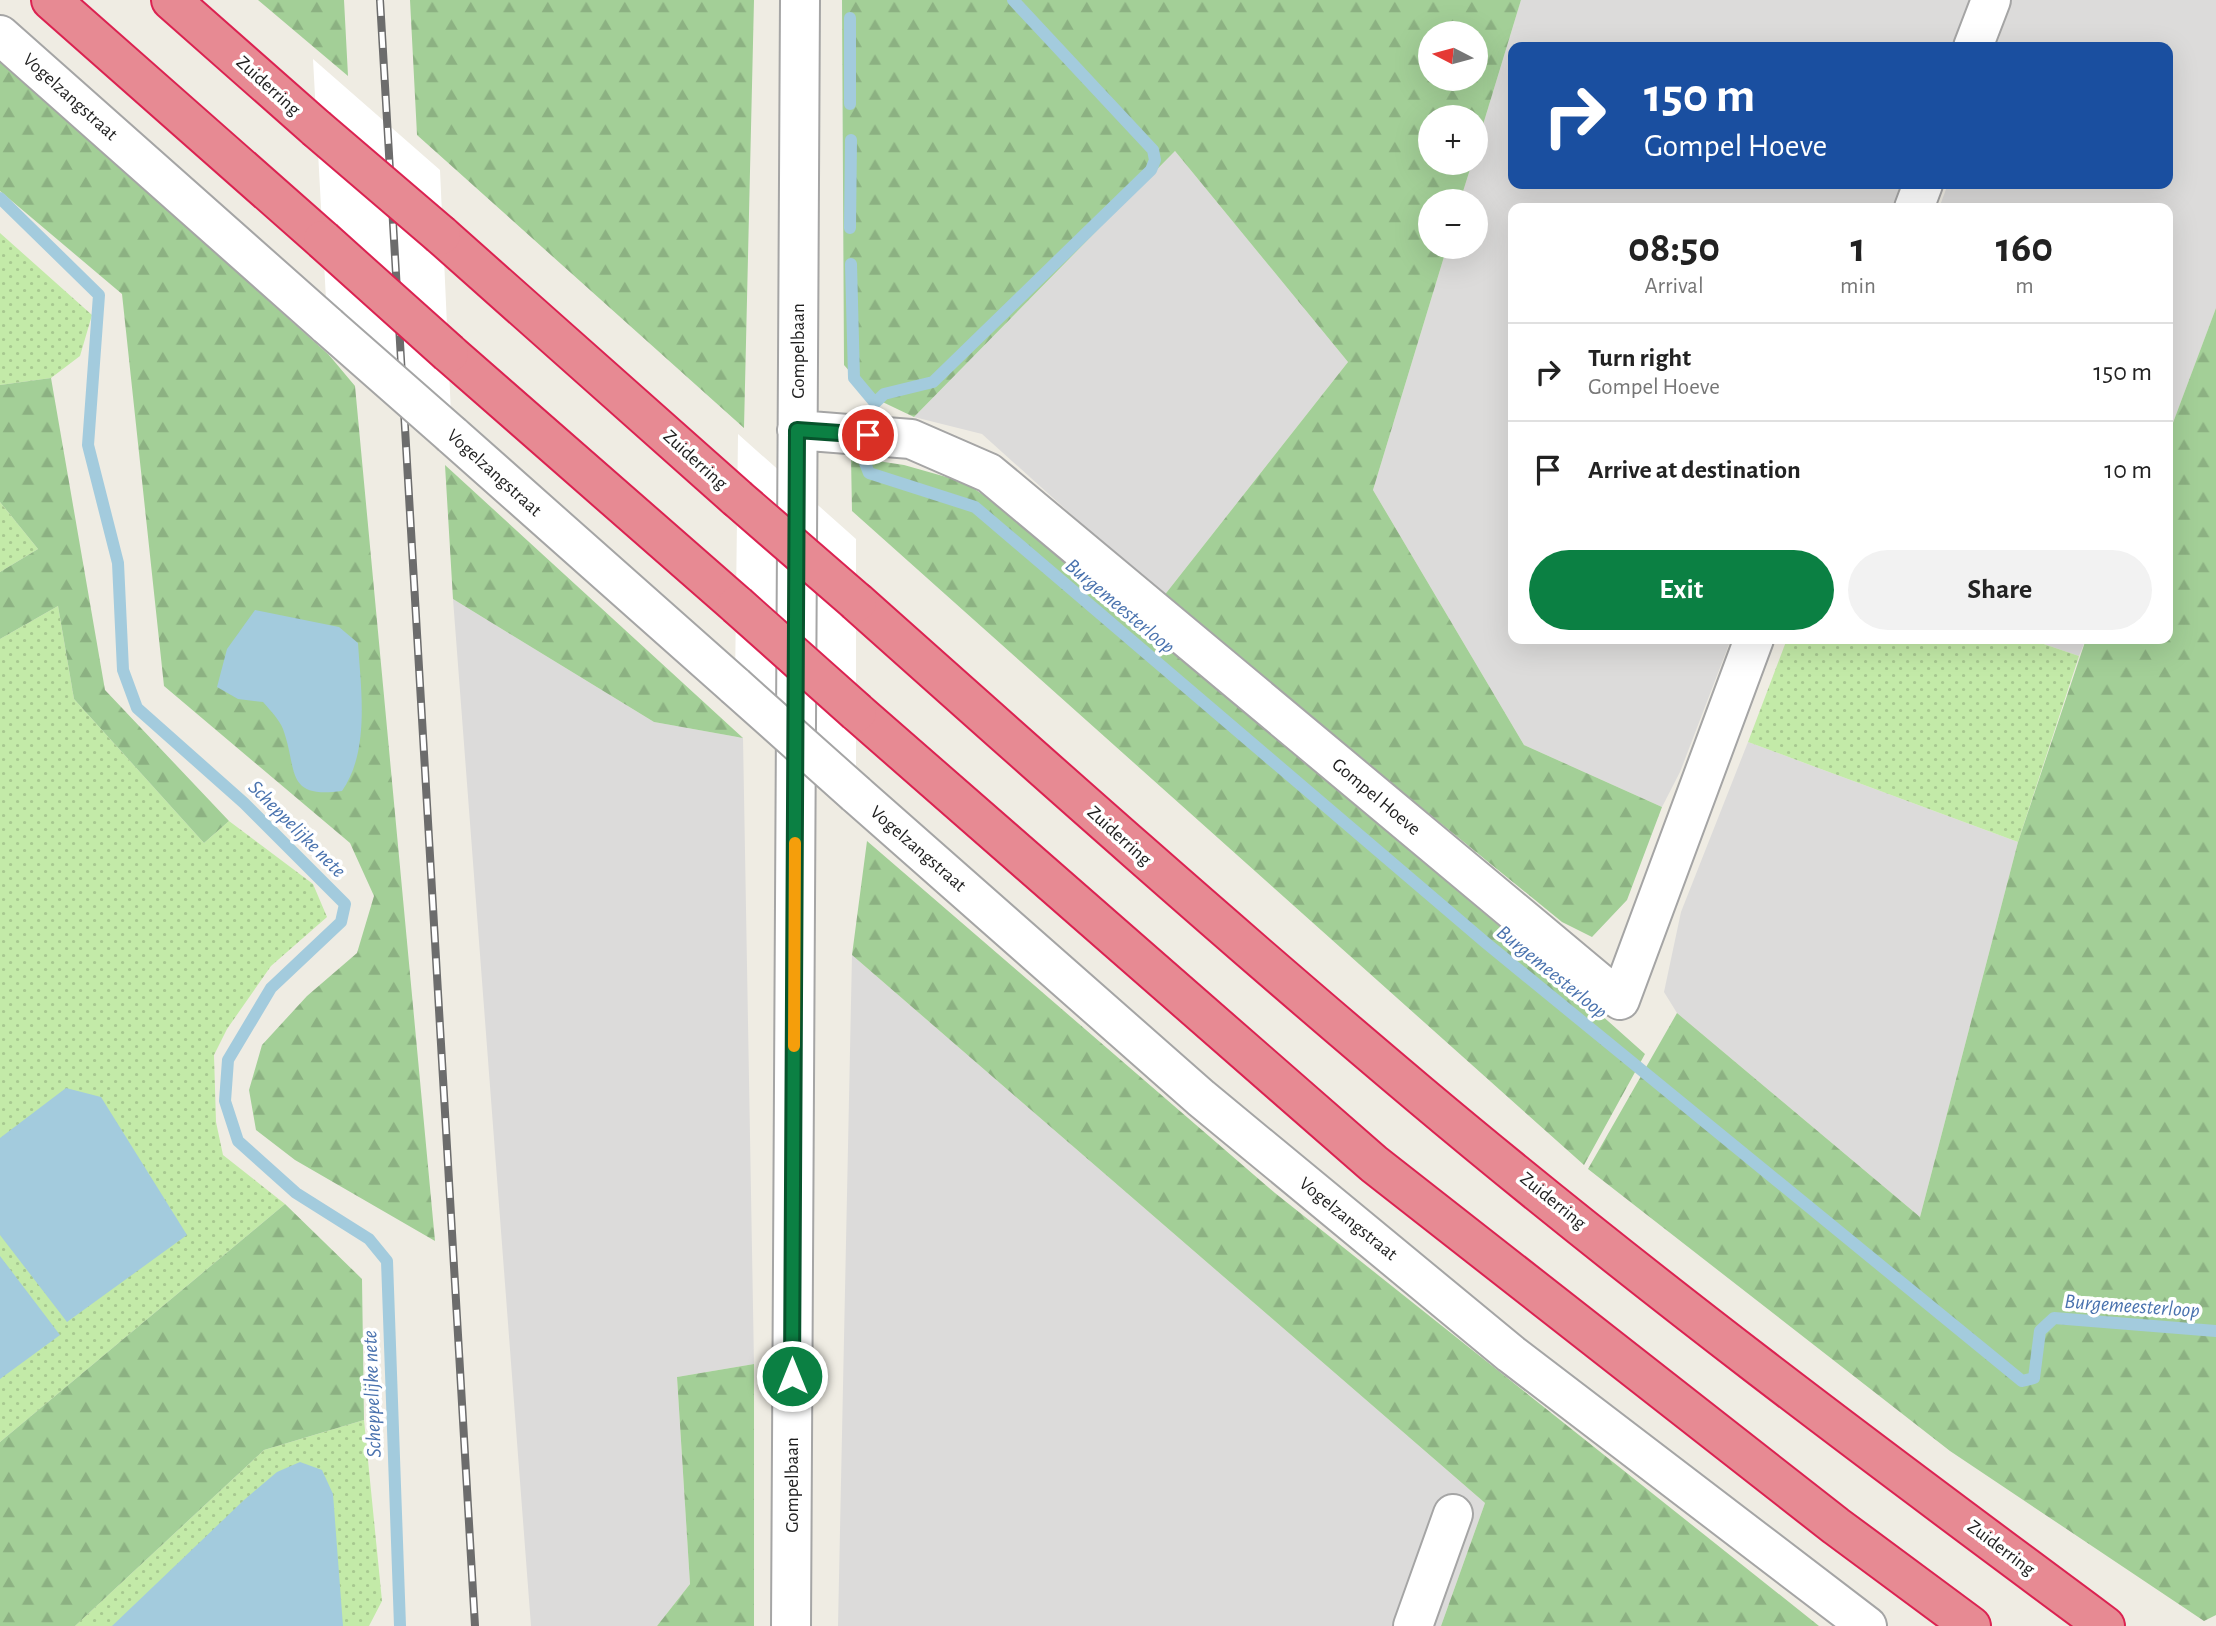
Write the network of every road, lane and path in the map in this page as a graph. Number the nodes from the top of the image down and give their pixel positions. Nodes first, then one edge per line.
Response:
1 (51, 0) edge
2 (171, 0) edge
3 (800, 0) edge
4 (1991, 0) edge
5 (0, 35) edge
6 (1975, 42) edge
7 (797, 430) junction
8 (1752, 644) edge
9 (1453, 1514) dead end
10 (791, 1626) edge
11 (1412, 1626) edge
12 (1867, 1626) edge
13 (1971, 1626) edge
14 (2105, 1626) edge

1 - 13 highway, bridge
2 - 14 highway, Zuiderring, bridge
3 - 7 street, Gompelbaan
4 - 6 street
5 - 12 street, Vogelzangstraat, bridge
7 - 8 street, Gompel Hoeve
7 - 10 street, Gompelbaan
9 - 11 street

